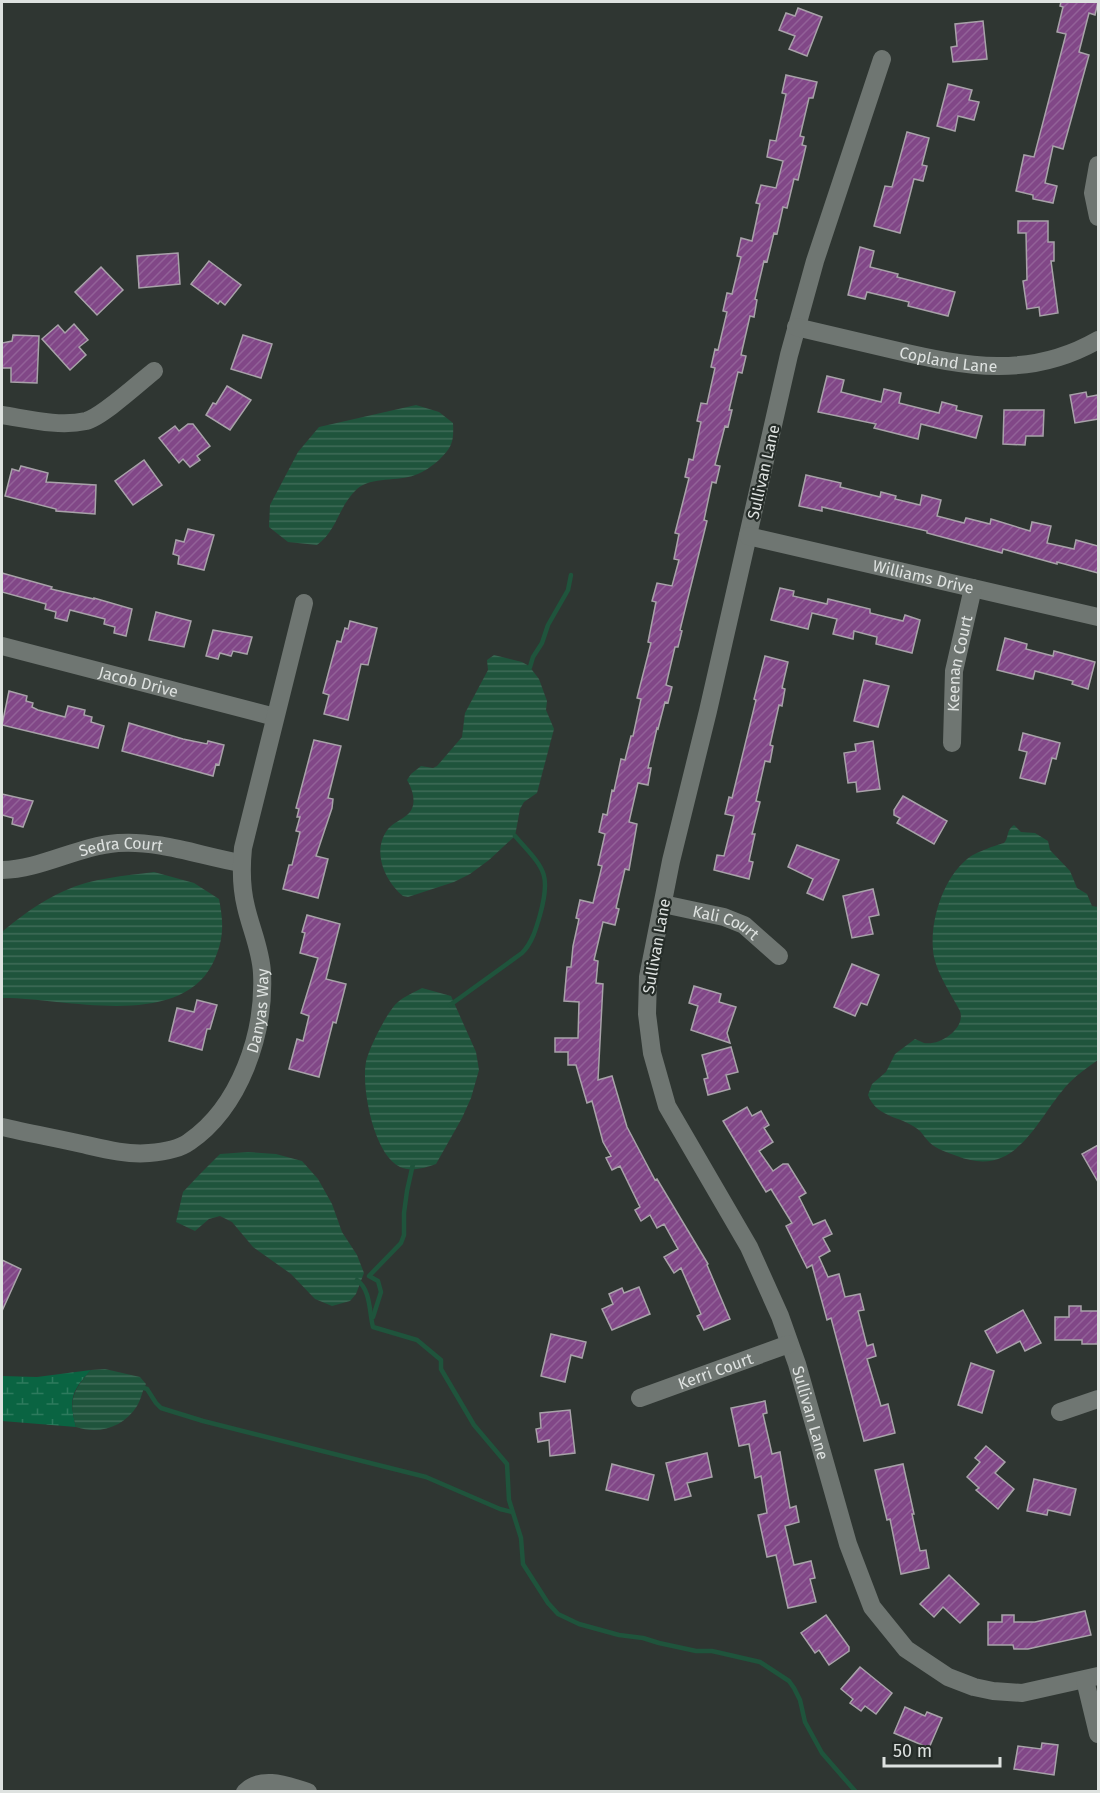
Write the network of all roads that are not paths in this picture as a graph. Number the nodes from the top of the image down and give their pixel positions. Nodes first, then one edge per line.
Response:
1 (882, 59) dead end
2 (1098, 165) edge
3 (1098, 217) edge
4 (796, 327) junction
5 (1098, 340) edge
6 (154, 371) dead end
7 (2, 415) edge
8 (748, 536) junction
9 (973, 588) junction
10 (304, 603) dead end
11 (1098, 617) edge
12 (2, 646) edge
13 (275, 717) junction
14 (952, 743) dead end
15 (241, 863) junction
16 (2, 870) edge
17 (663, 904) junction
18 (780, 956) dead end
19 (2, 1127) edge
20 (789, 1344) junction
21 (640, 1398) dead end
22 (1098, 1399) edge
23 (1060, 1412) dead end
24 (1091, 1678) edge
25 (1098, 1734) edge
26 (245, 1791) edge
27 (308, 1791) edge

1 - 4 street, Sullivan Lane
2 - 3 street
4 - 5 street, Copland Lane
4 - 8 street, Sullivan Lane
6 - 7 street
8 - 9 street, Williams Drive
8 - 17 street, Sullivan Lane
9 - 11 street, Williams Drive
9 - 14 street, Keenan Court
10 - 13 street, Danyas Way
12 - 13 street, Jacob Drive
13 - 15 street, Danyas Way
15 - 16 street, Sedra Court
15 - 19 street, Danyas Way
17 - 18 street, Kali Court
17 - 20 street, Sullivan Lane
20 - 21 street, Kerri Court
20 - 24 street, Sullivan Lane
22 - 23 street
24 - 25 street
26 - 27 street

